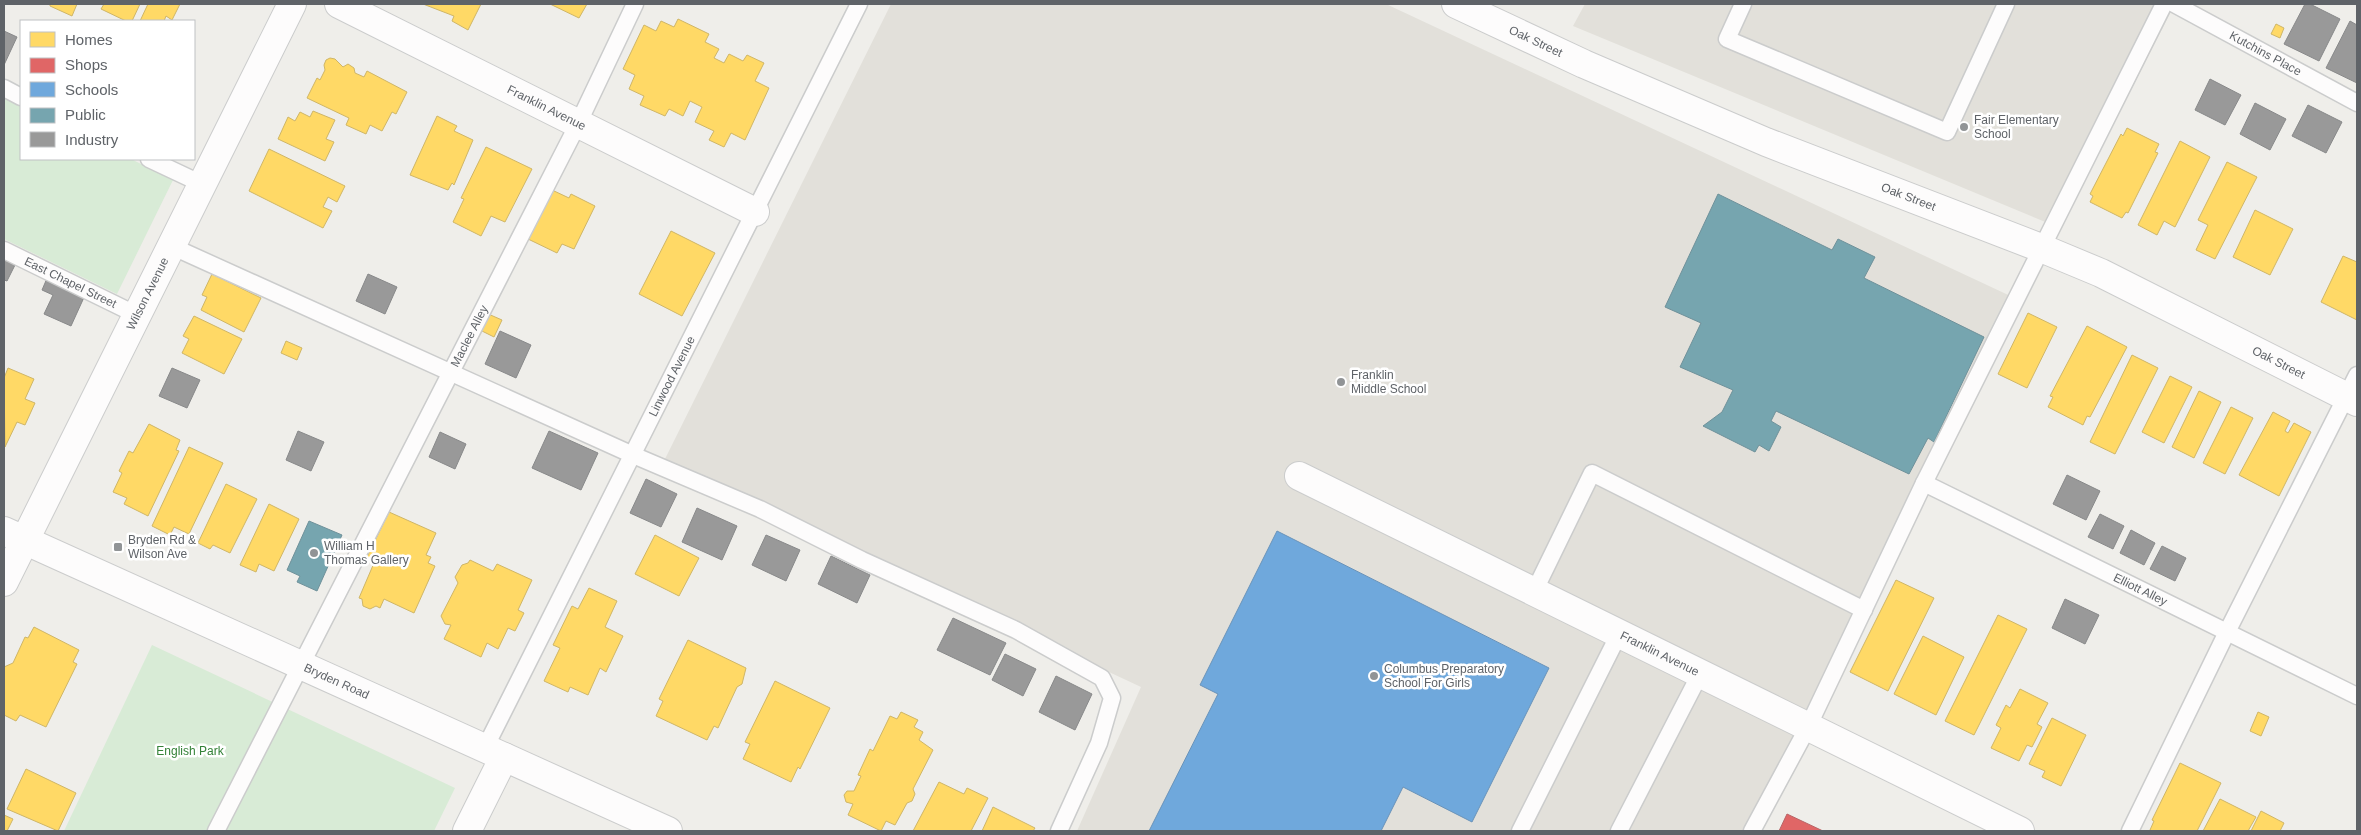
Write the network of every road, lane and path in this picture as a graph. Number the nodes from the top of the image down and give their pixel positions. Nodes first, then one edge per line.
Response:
1 (292, 4) edge
2 (338, 4) edge
3 (635, 4) edge
4 (859, 4) edge
5 (1456, 4) edge
6 (1743, 4) edge
7 (2006, 4) edge
8 (2164, 4) edge
9 (2174, 4) edge
10 (4, 88) edge
11 (20, 96) edge
12 (2357, 102) edge
13 (578, 124) junction
14 (151, 160) edge
15 (202, 184) junction
16 (754, 212) junction
17 (172, 246) junction
18 (2041, 248) junction
19 (4, 250) edge
20 (138, 315) junction
21 (450, 373) junction
22 (2354, 391) edge
23 (633, 455) junction
24 (1299, 476) dead end
25 (1924, 483) junction
26 (14, 536) edge
27 (4, 582) edge
28 (1534, 592) junction
29 (1864, 610) junction
30 (2227, 632) junction
31 (1620, 634) junction
32 (300, 665) junction
33 (1700, 674) junction
34 (2357, 696) edge
35 (1808, 726) junction
36 (494, 753) junction
37 (216, 831) edge
38 (467, 831) edge
39 (668, 831) edge
40 (1059, 831) edge
41 (1520, 831) edge
42 (1619, 831) edge
43 (1752, 831) edge
44 (2020, 831) edge
45 (2130, 831) edge

1 - 15 street, Wilson Avenue
2 - 13 street, Franklin Avenue
3 - 13 lane, Maclee Alley
4 - 16 lane, Linwood Avenue
5 - 18 street, Oak Street
6 - 7 lane
8 - 18 lane
9 - 12 lane, Kutchins Place
10 - 11 lane
13 - 16 street, Franklin Avenue
13 - 21 lane, Maclee Alley
14 - 15 lane
15 - 17 street, Wilson Avenue
16 - 23 lane, Linwood Avenue
17 - 20 street, Wilson Avenue
17 - 21 lane
18 - 22 street, Oak Street
18 - 25 lane
19 - 20 lane, East Chapel Street
20 - 26 street, Wilson Avenue
21 - 23 lane
21 - 32 lane, Maclee Alley
22 - 30 lane
23 - 36 lane, Linwood Avenue
23 - 40 lane
24 - 28 street, Franklin Avenue
25 - 29 lane
25 - 30 lane, Elliott Alley
26 - 27 street, Wilson Avenue
26 - 32 street, Bryden Road
28 - 29 lane
28 - 31 street, Franklin Avenue
29 - 35 lane
30 - 34 lane, Elliott Alley
30 - 45 lane
31 - 33 street, Franklin Avenue
31 - 41 lane
32 - 36 street, Bryden Road
32 - 37 lane, Maclee Alley
33 - 35 street, Franklin Avenue
33 - 42 lane
35 - 43 lane
35 - 44 street, Franklin Avenue
36 - 38 street, Linwood Avenue
36 - 39 street, Bryden Road

